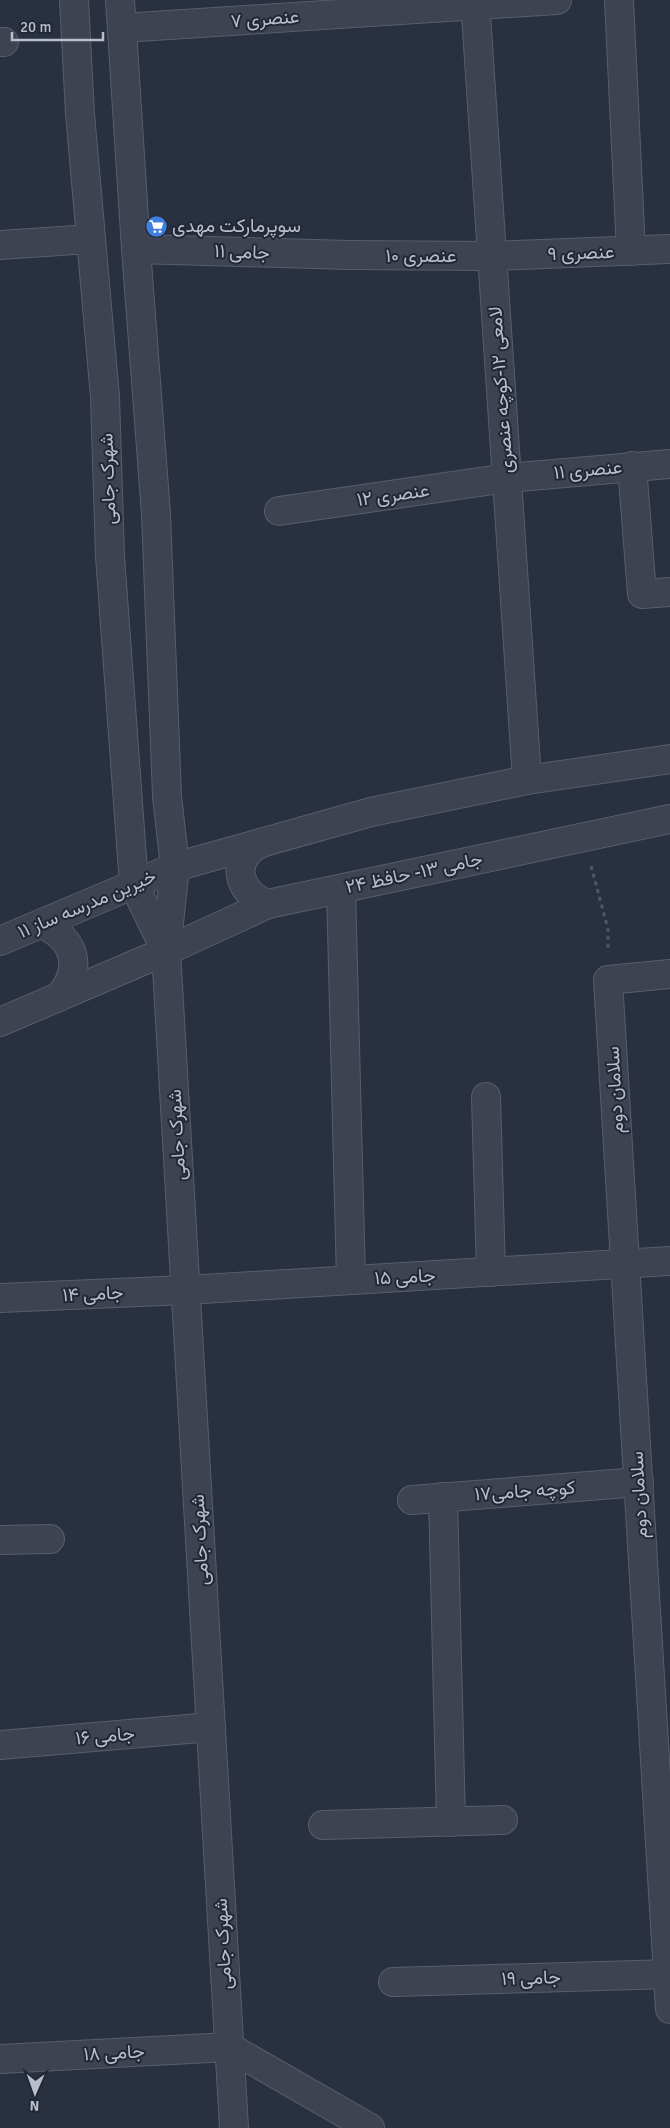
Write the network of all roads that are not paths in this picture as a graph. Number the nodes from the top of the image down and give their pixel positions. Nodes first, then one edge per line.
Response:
1 (74, 0) edge
2 (120, 0) edge
3 (557, 0) edge
4 (619, 0) edge
5 (475, 3) edge
6 (340, 7) edge
7 (122, 28) junction
8 (90, 239) junction
9 (0, 245) edge
10 (670, 249) edge
11 (136, 250) junction
12 (631, 251) junction
13 (349, 255) joint
14 (492, 256) junction
15 (670, 464) edge
16 (632, 466) junction
17 (507, 478) junction
18 (279, 511) dead end
19 (670, 592) edge
20 (670, 759) edge
21 (527, 780) junction
22 (670, 819) edge
23 (261, 843) junction
24 (175, 867) junction
25 (134, 885) junction
26 (341, 889) junction
27 (268, 904) junction
28 (41, 924) junction
29 (0, 941) edge
30 (166, 951) junction
31 (670, 974) edge
32 (59, 997) junction
33 (0, 1022) edge
34 (486, 1097) dead end
35 (670, 1261) edge
36 (625, 1264) junction
37 (491, 1272) junction
38 (351, 1280) junction
39 (186, 1290) junction
40 (0, 1298) edge
41 (639, 1482) junction
42 (443, 1497) junction
43 (412, 1500) dead end
44 (50, 1539) dead end
45 (0, 1540) edge
46 (211, 1727) junction
47 (662, 1741) edge
48 (0, 1745) edge
49 (503, 1820) dead end
50 (451, 1822) junction
51 (323, 1825) dead end
52 (669, 1974) edge
53 (392, 1982) dead end
54 (670, 2009) edge
55 (229, 2047) junction
56 (0, 2059) edge
57 (234, 2128) edge
58 (370, 2128) edge

1 - 8 street, شهرک جامی
2 - 7 street, شهرک جامی
3 - 5 street, ۷ عنصری
4 - 12 street
5 - 6 street, ۷ عنصری
5 - 14 street, لامعی ۱۲-کوچه عنصری
6 - 7 street, ۷ عنصری
7 - 11 street, شهرک جامی
8 - 9 street
8 - 25 street, شهرک جامی
10 - 12 street, ۹ عنصری
11 - 13 street, ۱۱ جامی
11 - 24 street, شهرک جامی
12 - 14 street, ۹ عنصری
13 - 14 street, ۱۰ عنصری
14 - 17 street, لامعی ۱۲-کوچه عنصری
15 - 16 street, ۱۱ عنصری
16 - 17 street, ۱۱ عنصری
16 - 19 street
17 - 18 street, ۱۲ عنصری
17 - 21 street, لامعی ۱۲-کوچه عنصری
20 - 21 street
21 - 23 street
22 - 26 street, جامی ۱۳- حافظ ۲۴
23 - 24 street
23 - 27 street
24 - 25 street, ۱۱ خیرین مدرسه ساز
24 - 30 street, شهرک جامی
25 - 28 street, ۱۱ خیرین مدرسه ساز
25 - 30 street, شهرک جامی
26 - 27 street, جامی ۱۳- حافظ ۲۴
26 - 38 street
27 - 30 street, جامی ۱۳- حافظ ۲۴
28 - 29 street, ۱۱ خیرین مدرسه ساز
28 - 32 street
30 - 32 street, جامی ۱۳- حافظ ۲۴
30 - 39 street, شهرک جامی
31 - 36 street, سلامان دوم
32 - 33 street, جامی ۱۳- حافظ ۲۴
34 - 37 street
35 - 36 street, ۱۵ جامی
36 - 37 street, ۱۵ جامی
36 - 41 street, سلامان دوم
37 - 38 street, ۱۵ جامی
38 - 39 street, ۱۵ جامی
39 - 40 street, ۱۴ جامی
39 - 46 street, شهرک جامی
41 - 42 street, کوچه جامی۱۷
41 - 47 street, سلامان دوم
42 - 43 street, کوچه جامی۱۷
42 - 50 street
44 - 45 street
46 - 48 street, ۱۶ جامی
46 - 55 street, شهرک جامی
47 - 52 street, سلامان دوم
49 - 50 street
50 - 51 street
52 - 53 street, ۱۹ جامی
52 - 54 street, سلامان دوم
55 - 56 street, ۱۸ جامی
55 - 57 street, شهرک جامی
55 - 58 street

